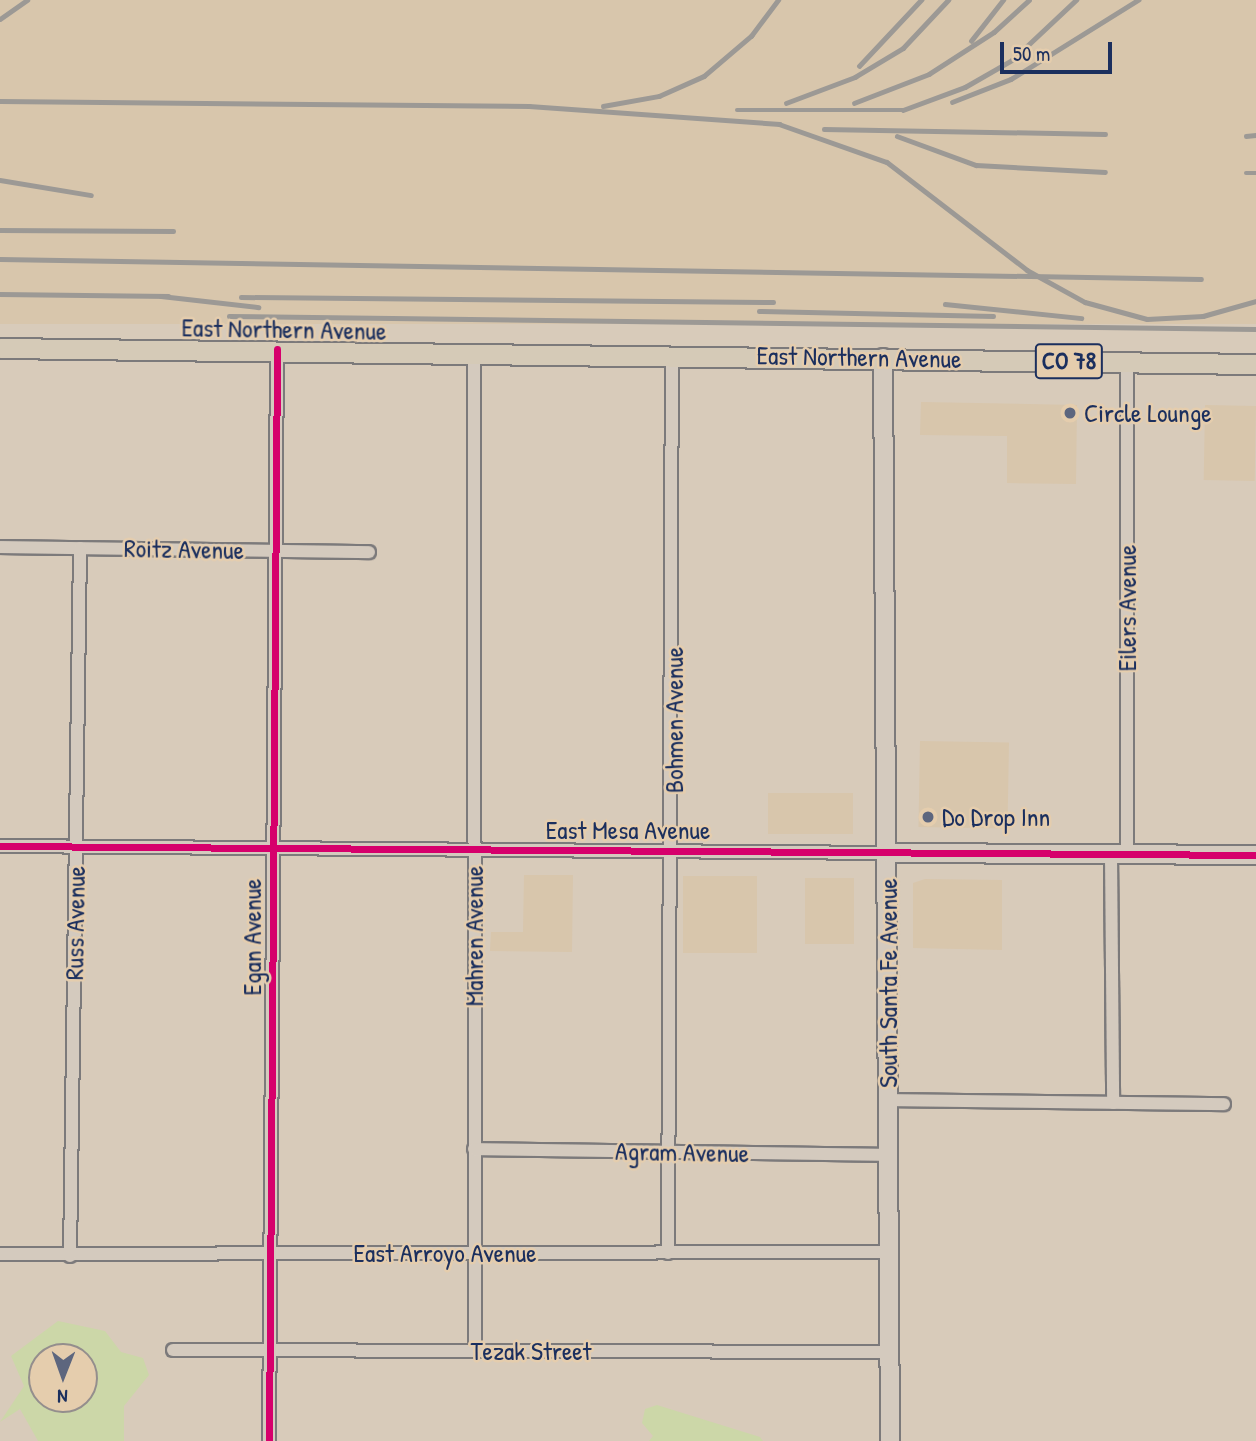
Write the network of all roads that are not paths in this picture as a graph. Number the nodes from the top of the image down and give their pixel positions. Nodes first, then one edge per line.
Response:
1 (0, 348) edge
2 (277, 349) junction
3 (474, 352) junction
4 (672, 354) junction
5 (883, 358) junction
6 (1127, 362) junction
7 (1256, 364) edge
8 (0, 547) edge
9 (80, 548) junction
10 (276, 551) junction
11 (369, 552) dead end
12 (0, 846) edge
13 (76, 847) junction
14 (274, 848) junction
15 (474, 850) junction
16 (674, 851) junction
17 (888, 853) junction
18 (1119, 854) junction
19 (1256, 855) edge
20 (889, 1100) junction
21 (1114, 1103) junction
22 (1224, 1104) dead end
23 (474, 1149) junction
24 (671, 1152) junction
25 (890, 1155) junction
26 (271, 1252) junction
27 (890, 1252) junction
28 (475, 1253) junction
29 (668, 1253) junction
30 (0, 1254) edge
31 (70, 1256) junction
32 (173, 1350) dead end
33 (270, 1351) junction
34 (475, 1351) junction
35 (890, 1352) junction
36 (270, 1441) edge
37 (890, 1441) edge

1 - 2 main road, East Northern Avenue / CO 78
2 - 3 main road, East Northern Avenue / CO 78
2 - 10 street, Egan Avenue
3 - 4 main road, East Northern Avenue / CO 78
3 - 15 street, Mahren Avenue
4 - 5 main road, East Northern Avenue / CO 78
4 - 16 street, Bohmen Avenue
5 - 6 main road, East Northern Avenue / CO 78
5 - 17 street, South Santa Fe Avenue
6 - 7 main road, East Northern Avenue / CO 78
6 - 18 street, Eilers Avenue
8 - 9 street, Roitz Avenue
9 - 10 street, Roitz Avenue
9 - 13 street, Russ Avenue
10 - 11 street, Roitz Avenue
10 - 14 street, Egan Avenue
12 - 13 street, East Mesa Avenue
13 - 14 street, East Mesa Avenue
13 - 31 street, Russ Avenue
14 - 15 street, East Mesa Avenue
14 - 26 street, Egan Avenue
15 - 16 street, East Mesa Avenue
15 - 23 street, Mahren Avenue
16 - 17 street, East Mesa Avenue
16 - 24 street, Bohmen Avenue
17 - 18 street, East Mesa Avenue
17 - 20 street, South Santa Fe Avenue
18 - 19 street, East Mesa Avenue
18 - 21 street, Eilers Avenue
20 - 21 street
20 - 25 street, South Santa Fe Avenue
21 - 22 street
23 - 24 street, Agram Avenue
23 - 28 street, Mahren Avenue
24 - 25 street, Agram Avenue
24 - 29 street, Bohmen Avenue
25 - 27 street, South Santa Fe Avenue
26 - 28 street, East Arroyo Avenue
26 - 31 street, East Arroyo Avenue
26 - 33 street, Egan Avenue
27 - 29 street, East Arroyo Avenue
27 - 35 street, South Santa Fe Avenue
28 - 29 street, East Arroyo Avenue
28 - 34 street, Mahren Avenue
30 - 31 street, East Arroyo Avenue
32 - 33 street, Tezak Street
33 - 34 street, Tezak Street
33 - 36 street, Egan Avenue
34 - 35 street, Tezak Street
35 - 37 street, South Santa Fe Avenue

